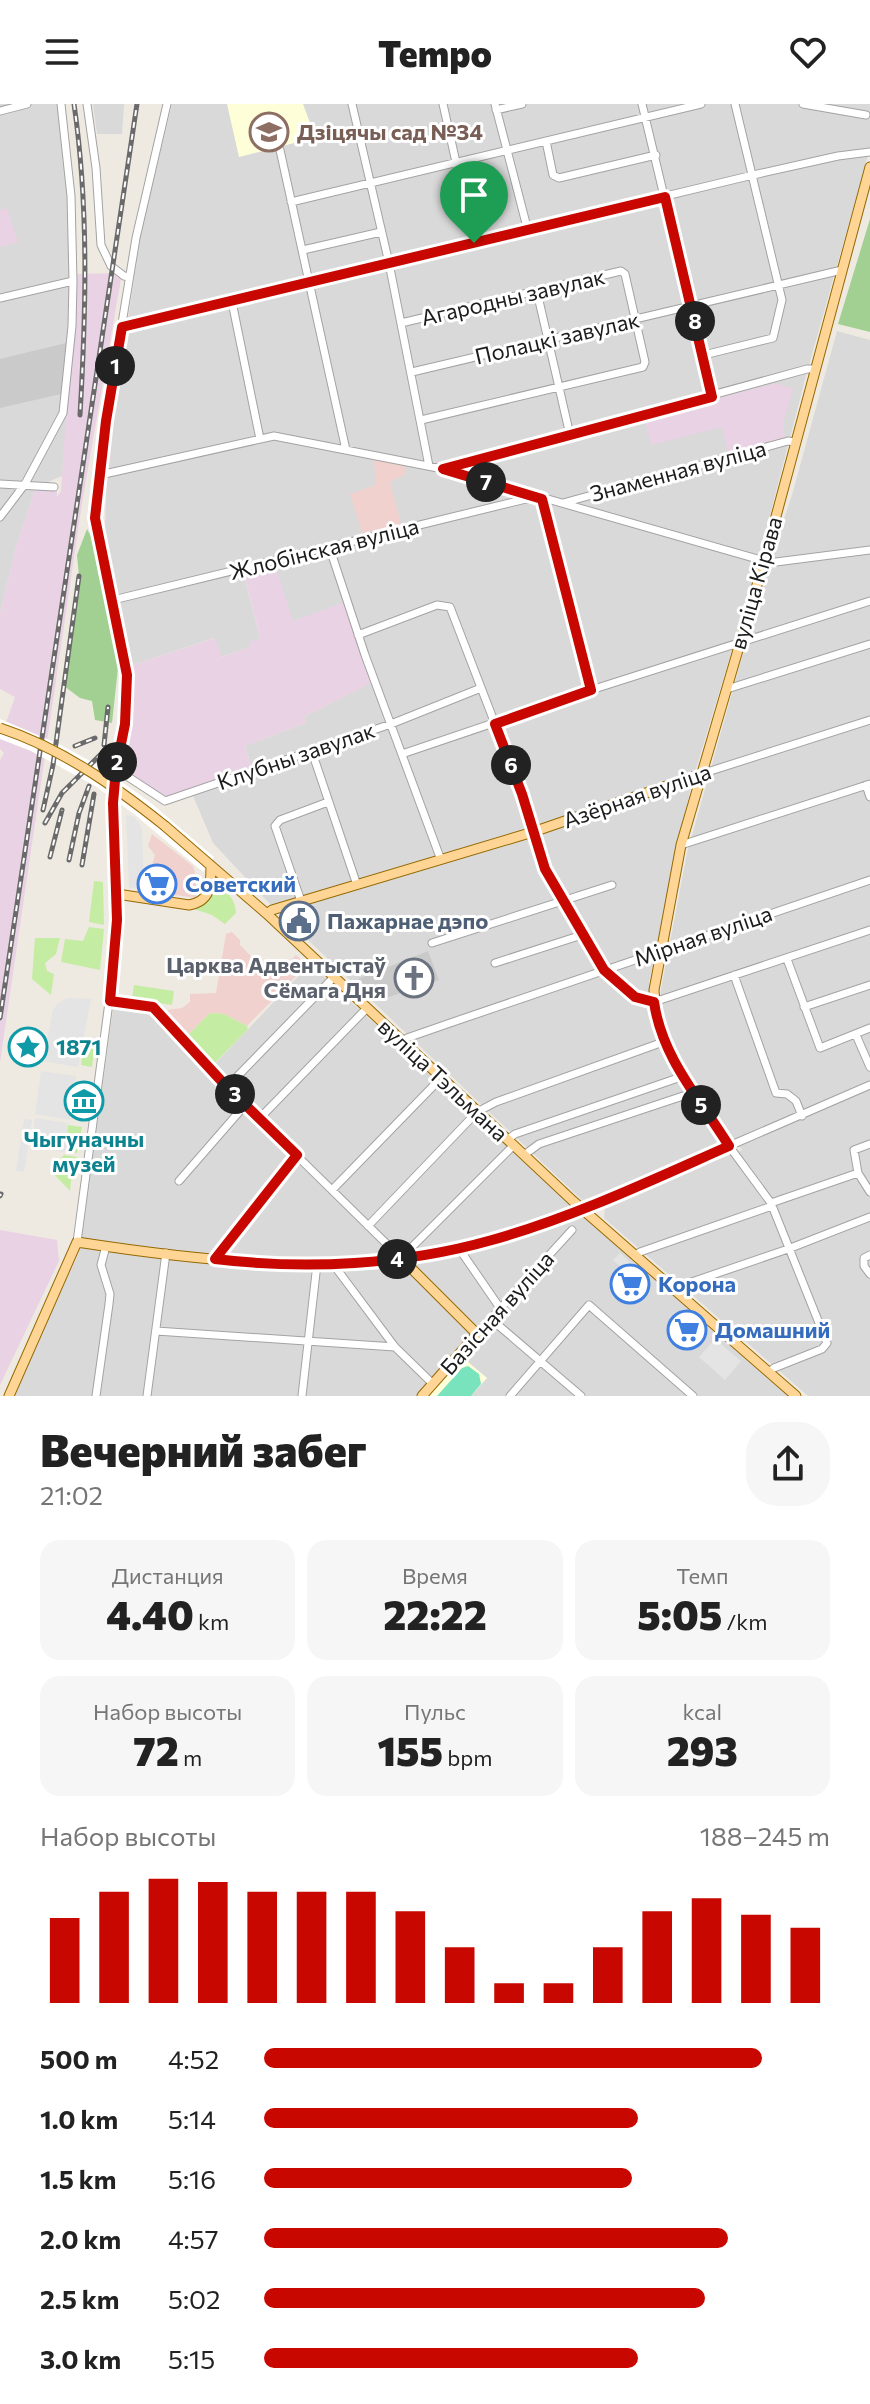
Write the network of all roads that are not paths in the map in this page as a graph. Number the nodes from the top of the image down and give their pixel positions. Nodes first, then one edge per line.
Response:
1 (27, 104) edge
2 (61, 104) edge
3 (87, 104) edge
4 (167, 104) edge
5 (352, 104) edge
6 (443, 104) edge
7 (522, 104) edge
8 (642, 104) edge
9 (701, 104) edge
10 (735, 104) edge
11 (803, 104) edge
12 (495, 107) edge
13 (0, 111) edge
14 (866, 115) dead end
15 (646, 118) junction
16 (546, 141) junction
17 (280, 150) dead end
18 (505, 151) junction
19 (870, 152) edge
20 (656, 155) junction
21 (457, 163) junction
22 (870, 167) edge
23 (753, 175) junction
24 (371, 184) junction
25 (665, 197) junction
26 (291, 202) junction
27 (528, 231) junction
28 (381, 232) junction
29 (474, 243) junction
30 (303, 250) junction
31 (389, 263) junction
32 (842, 270) junction
33 (129, 277) junction
34 (73, 281) junction
35 (311, 283) junction
36 (779, 285) junction
37 (537, 292) junction
38 (0, 298) edge
39 (232, 302) junction
40 (690, 306) junction
41 (636, 319) junction
42 (401, 323) junction
43 (122, 327) junction
44 (549, 341) junction
45 (704, 355) junction
46 (815, 369) junction
47 (412, 372) junction
48 (559, 386) junction
49 (712, 397) junction
50 (421, 420) junction
51 (570, 435) junction
52 (260, 439) junction
53 (795, 442) junction
54 (346, 450) junction
55 (429, 466) junction
56 (443, 469) junction
57 (100, 475) junction
58 (0, 484) edge
59 (25, 484) junction
60 (54, 487) dead end
61 (538, 498) junction
62 (561, 503) junction
63 (0, 517) edge
64 (330, 549) junction
65 (870, 550) edge
66 (764, 561) junction
67 (113, 600) junction
68 (870, 601) edge
69 (358, 635) junction
70 (740, 643) junction
71 (870, 644) edge
72 (481, 688) junction
73 (727, 689) junction
74 (591, 690) junction
75 (870, 720) edge
76 (391, 724) junction
77 (495, 724) junction
78 (0, 728) edge
79 (312, 752) junction
80 (402, 754) junction
81 (116, 769) junction
82 (701, 774) junction
83 (868, 784) edge
84 (870, 797) edge
85 (328, 802) junction
86 (533, 832) junction
87 (681, 845) junction
88 (441, 860) junction
89 (210, 865) junction
90 (870, 880) edge
91 (357, 885) junction
92 (612, 885) dead end
93 (117, 894) junction
94 (301, 901) junction
95 (566, 901) junction
96 (267, 914) junction
97 (870, 930) edge
98 (585, 934) junction
99 (432, 943) dead end
100 (662, 949) junction
101 (787, 959) junction
102 (495, 963) dead end
103 (604, 970) junction
104 (734, 975) junction
105 (333, 978) junction
106 (870, 985) edge
107 (110, 1001) junction
108 (654, 1002) junction
109 (804, 1007) junction
110 (366, 1009) junction
111 (870, 1028) edge
112 (856, 1035) junction
113 (666, 1041) junction
114 (403, 1043) junction
115 (870, 1067) edge
116 (681, 1077) junction
117 (441, 1078) junction
118 (870, 1085) edge
119 (227, 1087) junction
120 (692, 1093) junction
121 (246, 1104) junction
122 (477, 1112) junction
123 (802, 1116) junction
124 (259, 1119) junction
125 (510, 1143) junction
126 (870, 1144) edge
127 (729, 1146) junction
128 (297, 1155) junction
129 (524, 1155) junction
130 (858, 1173) junction
131 (179, 1181) dead end
132 (332, 1190) junction
133 (870, 1192) edge
134 (772, 1204) junction
135 (582, 1209) junction
136 (870, 1217) edge
137 (368, 1226) junction
138 (572, 1230) dead end
139 (77, 1242) junction
140 (106, 1246) junction
141 (458, 1247) junction
142 (788, 1249) junction
143 (166, 1253) junction
144 (635, 1256) junction
145 (867, 1256) edge
146 (401, 1258) junction
147 (215, 1259) junction
148 (317, 1264) junction
149 (333, 1264) junction
150 (870, 1274) edge
151 (675, 1291) junction
152 (500, 1308) junction
153 (491, 1319) junction
154 (156, 1331) junction
155 (477, 1334) junction
156 (309, 1342) junction
157 (395, 1347) junction
158 (541, 1360) junction
159 (769, 1372) junction
160 (433, 1384) junction
161 (9, 1396) edge
162 (96, 1396) edge
163 (150, 1396) edge
164 (302, 1396) edge
165 (422, 1396) edge
166 (510, 1396) edge
167 (581, 1396) edge
168 (693, 1396) edge
169 (796, 1396) edge

1 - 13 street
2 - 34 street
3 - 33 street
4 - 33 street
5 - 24 street
6 - 21 street
7 - 12 street
8 - 15 street
9 - 15 street
10 - 23 street
11 - 14 street
12 - 18 street
15 - 16 street
15 - 20 street
16 - 18 street
16 - 20 street
17 - 26 street
18 - 21 street
18 - 27 street
19 - 23 street
20 - 25 street
21 - 24 street
21 - 29 street
22 - 32 main road, вуліца Кірава
23 - 25 street
23 - 36 street
24 - 26 street
24 - 28 street
25 - 27 street
25 - 40 street
26 - 30 street
27 - 29 street
28 - 30 street
28 - 31 street
29 - 31 street
30 - 35 street
31 - 35 street
31 - 42 street
32 - 36 street, Полацкі завулак
32 - 46 main road, вуліца Кірава
33 - 43 street
34 - 38 street
34 - 59 street
35 - 39 street
35 - 54 street
36 - 40 street, Полацкі завулак
36 - 45 street
37 - 41 street, Агародны завулак
37 - 42 street, Агародны завулак
37 - 44 street
39 - 43 street
39 - 52 street
40 - 41 street, Полацкі завулак
40 - 45 street
41 - 44 street, Полацкі завулак
41 - 48 street
42 - 47 street
43 - 57 street
44 - 47 street, Полацкі завулак
44 - 48 street
45 - 49 street
46 - 49 street
46 - 53 main road, вуліца Кірава
47 - 50 street
48 - 50 street
48 - 51 street
49 - 51 street
50 - 55 street
51 - 56 street
52 - 54 street
52 - 57 street
53 - 62 street, Знаменная вуліца
53 - 66 main road, вуліца Кірава
54 - 55 street
55 - 56 street
56 - 61 street
57 - 67 street
58 - 59 street
59 - 60 street
59 - 63 street
61 - 62 street
61 - 64 street, Жлобінская вуліца
61 - 74 street
62 - 66 street
64 - 67 street, Жлобінская вуліца
64 - 69 street
65 - 66 street
66 - 70 main road, вуліца Кірава
67 - 81 street
68 - 70 street
69 - 72 street
69 - 76 street
70 - 73 main road, вуліца Кірава
70 - 74 street
71 - 73 street
72 - 76 street, Клубны завулак
72 - 77 street
73 - 82 main road, вуліца Кірава
74 - 77 street
75 - 82 street, Азёрная вуліца
76 - 79 street, Клубны завулак
76 - 80 street
77 - 80 street
77 - 86 street
78 - 89 main road, вуліца Тэльмана, bridge
79 - 81 street, Клубны завулак
79 - 85 street
80 - 88 street
81 - 93 street
82 - 86 main road, Азёрная вуліца
82 - 87 main road, вуліца Кірава
83 - 84 street
83 - 87 street
85 - 91 street
85 - 94 street
86 - 88 main road, Азёрная вуліца
86 - 95 street
87 - 100 main road, вуліца Кірава
88 - 91 main road, Азёрная вуліца
89 - 93 main road
89 - 96 main road, вуліца Тэльмана
90 - 100 street, Мірная вуліца
91 - 94 main road, Азёрная вуліца
92 - 95 street
93 - 107 street
94 - 96 main road, Азёрная вуліца
95 - 98 street
95 - 99 street
96 - 105 main road, вуліца Тэльмана
97 - 101 street
98 - 102 street
98 - 103 street
100 - 103 street, Мірная вуліца
100 - 108 main road, вуліца Кірава
101 - 104 street
101 - 109 street
103 - 108 street
103 - 114 street, Мірная вуліца
104 - 108 street
104 - 123 street
105 - 110 main road, вуліца Тэльмана
105 - 119 street
106 - 109 street
107 - 119 street
107 - 139 street
108 - 113 main road
109 - 112 street
110 - 114 main road, вуліца Тэльмана
110 - 124 street
111 - 112 street
112 - 115 street
113 - 116 main road
113 - 122 street
114 - 117 main road, вуліца Тэльмана
116 - 120 main road
116 - 125 street
117 - 122 main road, вуліца Тэльмана
117 - 132 street
118 - 123 street
119 - 121 street
120 - 127 main road
120 - 129 street
121 - 124 street
121 - 131 street
122 - 125 main road, вуліца Тэльмана
122 - 137 street
123 - 127 street
124 - 128 street
125 - 129 main road, вуліца Тэльмана
125 - 146 street
126 - 130 street
127 - 134 street
127 - 135 main road
128 - 132 street
128 - 147 street
129 - 135 main road, вуліца Тэльмана
130 - 133 street
130 - 134 street
132 - 137 street
134 - 142 street
134 - 144 street
135 - 141 main road
135 - 144 main road, вуліца Тэльмана
136 - 142 street
137 - 146 street
138 - 152 street, Базісная вуліца
139 - 140 main road
139 - 161 main road
140 - 143 main road
140 - 162 street
141 - 146 main road
141 - 152 street
142 - 151 street
142 - 159 street
143 - 147 main road
143 - 154 street
144 - 151 main road, вуліца Тэльмана
145 - 150 street
146 - 149 main road
146 - 155 main road
147 - 148 main road
148 - 149 main road
148 - 156 street
149 - 157 street
151 - 159 main road, вуліца Тэльмана
152 - 153 street, Базісная вуліца
153 - 155 street, Базісная вуліца
153 - 158 street
154 - 156 street
154 - 163 street
155 - 160 main road, Базісная вуліца
156 - 157 street
156 - 164 street
157 - 160 street
158 - 166 street
158 - 167 street
158 - 168 street
159 - 169 main road, вуліца Тэльмана
160 - 165 main road, Базісная вуліца

